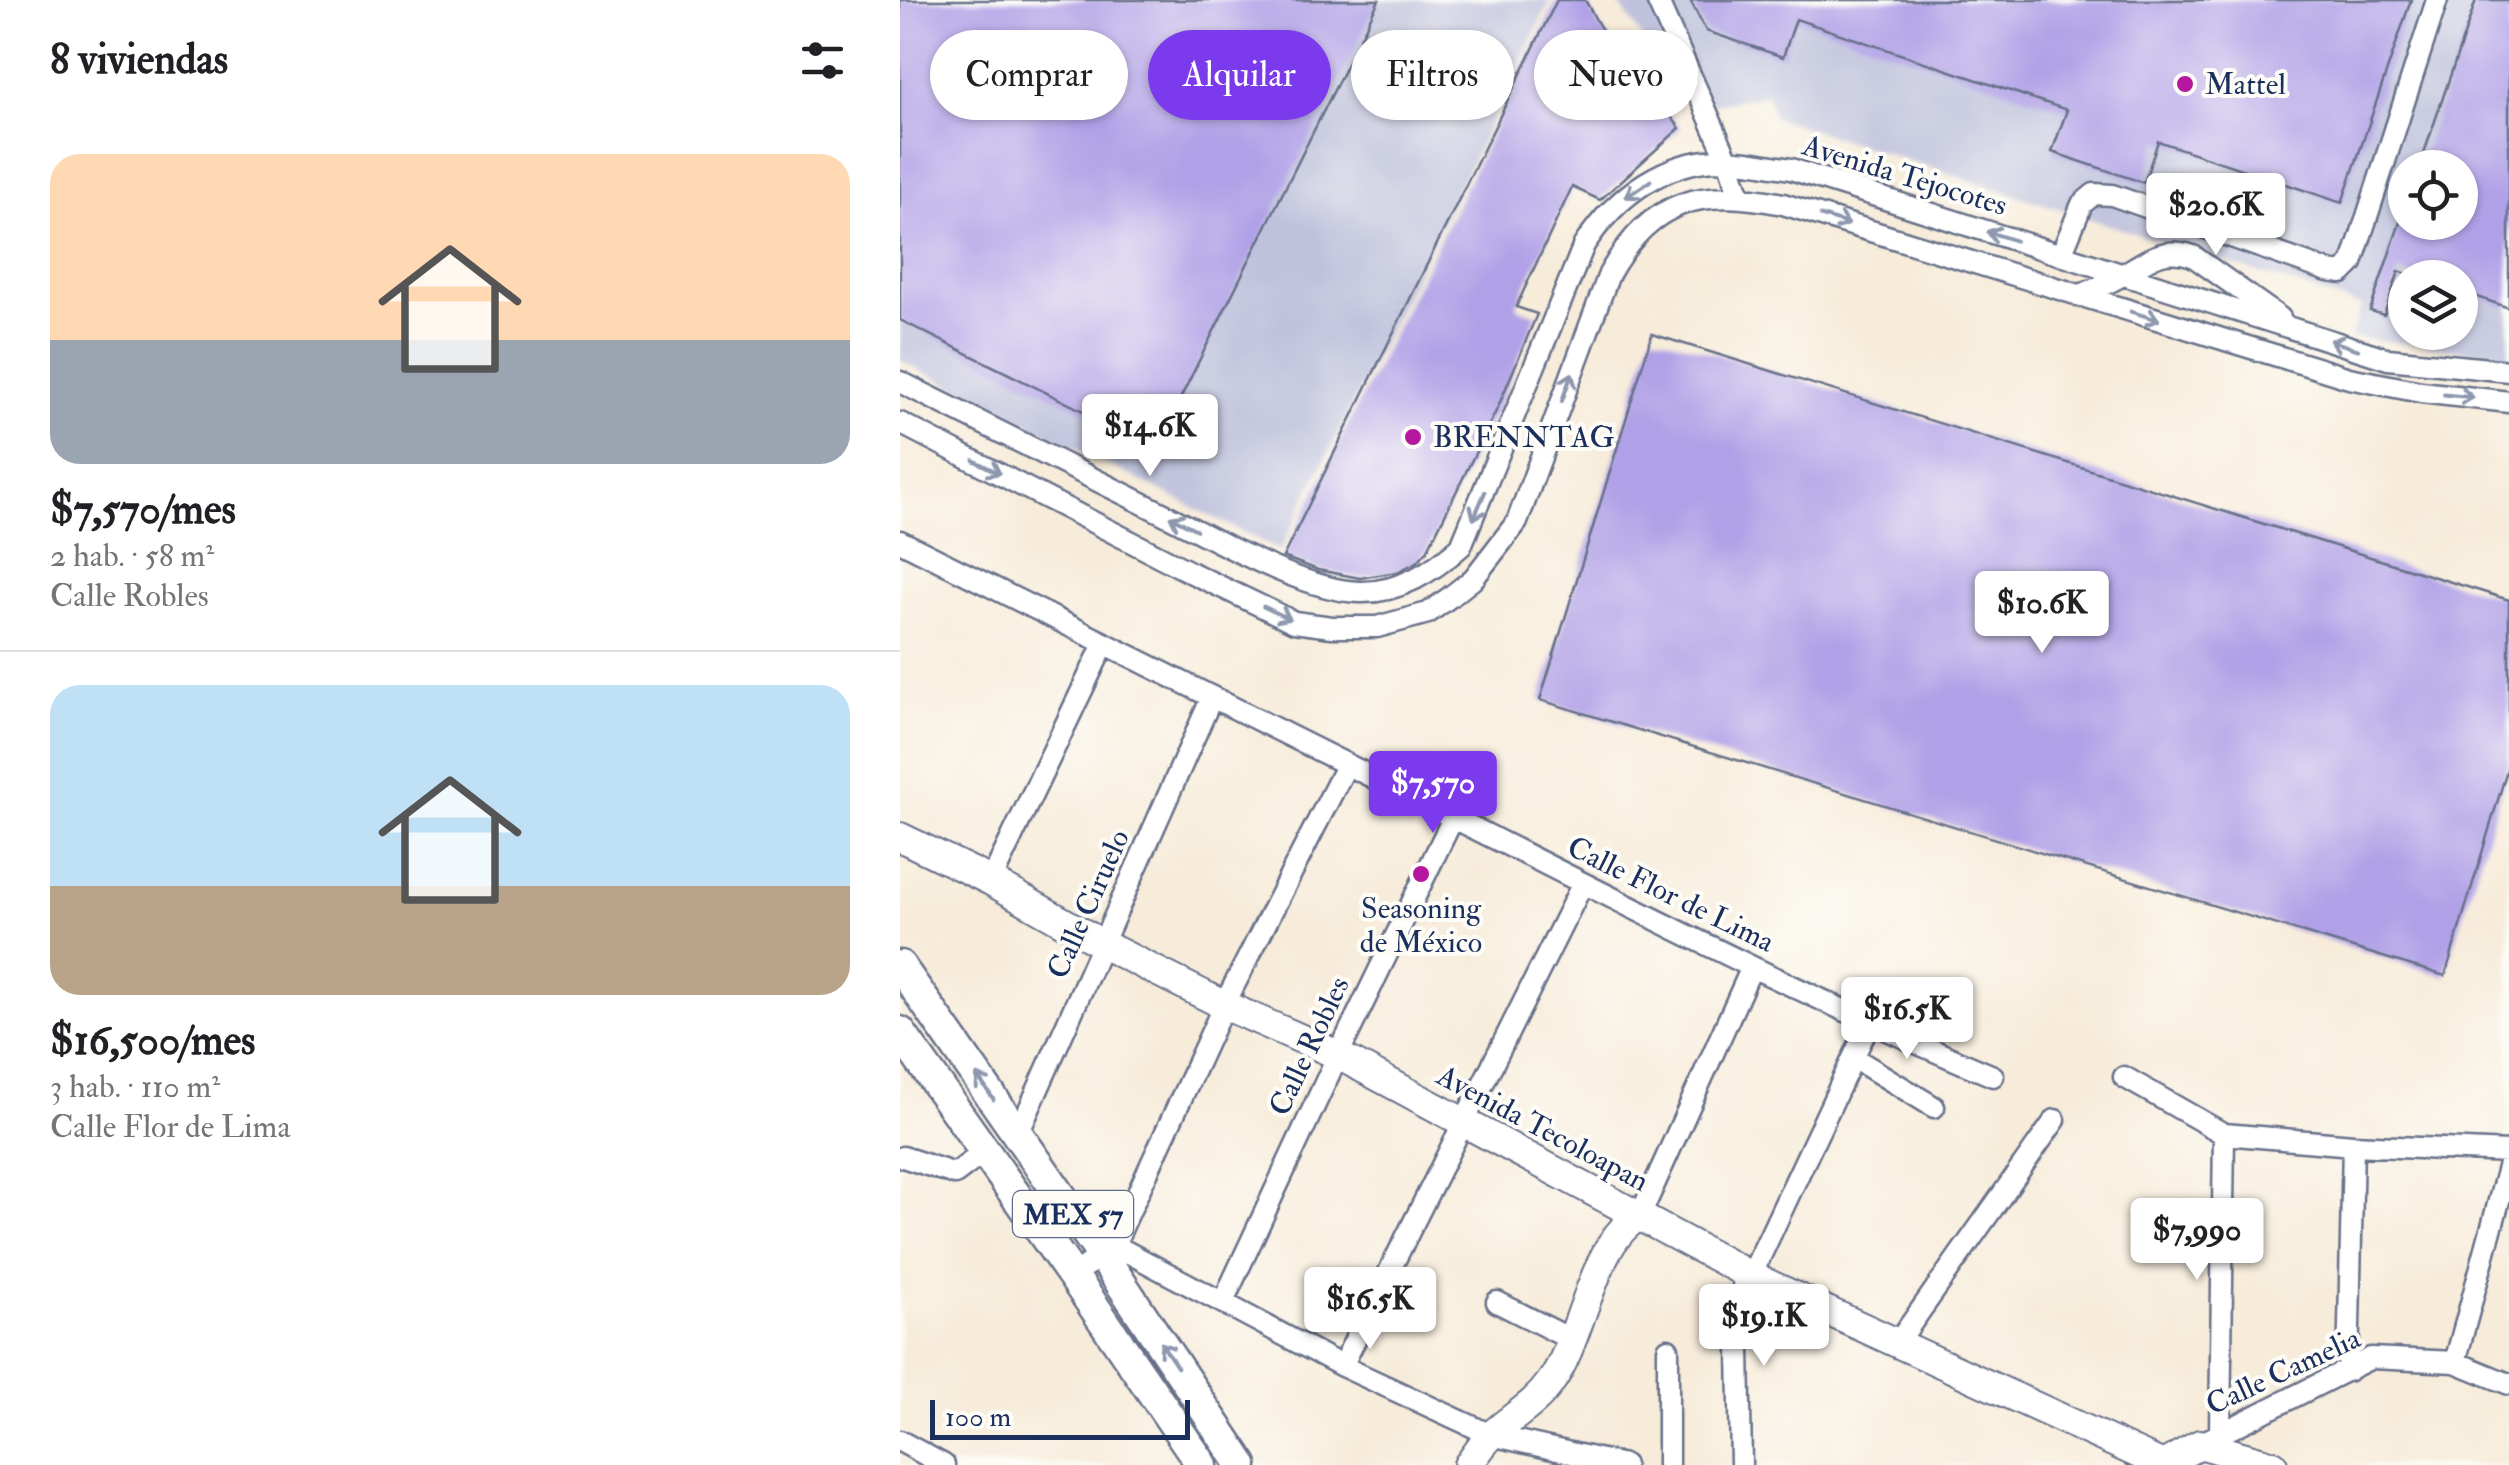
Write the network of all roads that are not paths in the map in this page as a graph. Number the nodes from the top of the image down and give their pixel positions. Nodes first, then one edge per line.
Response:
1 (1657, 0) edge
2 (2438, 0) edge
3 (1728, 160) junction
4 (1740, 196) junction
5 (2061, 255) junction
6 (2123, 274) junction
7 (2079, 296) junction
8 (2298, 330) junction
9 (2509, 371) edge
10 (900, 382) edge
11 (2509, 402) edge
12 (900, 422) edge
13 (900, 541) edge
14 (1104, 644) junction
15 (1212, 697) junction
16 (1346, 766) junction
17 (1453, 818) junction
18 (900, 837) edge
19 (991, 882) junction
20 (1582, 886) junction
21 (1104, 945) junction
22 (900, 966) edge
23 (1752, 966) junction
24 (1224, 1005) junction
25 (1869, 1024) junction
26 (900, 1032) edge
27 (1338, 1055) junction
28 (1854, 1058) junction
29 (1992, 1076) dead end
30 (2124, 1077) dead end
31 (1934, 1108) dead end
32 (2055, 1120) dead end
33 (1464, 1124) junction
34 (1018, 1134) junction
35 (2224, 1134) junction
36 (2353, 1144) junction
37 (984, 1152) junction
38 (2509, 1152) edge
39 (903, 1157) dead end
40 (2509, 1164) edge
41 (1640, 1216) junction
42 (1108, 1250) junction
43 (1747, 1274) junction
44 (1073, 1276) junction
45 (1223, 1302) junction
46 (1497, 1302) dead end
47 (1572, 1340) junction
48 (1896, 1345) junction
49 (1668, 1349) dead end
50 (2455, 1362) junction
51 (1342, 1366) junction
52 (2348, 1370) junction
53 (2500, 1381) edge
54 (2509, 1400) edge
55 (1491, 1435) junction
56 (2210, 1438) junction
57 (900, 1441) edge
58 (944, 1465) edge
59 (1202, 1465) edge
60 (1242, 1465) edge
61 (1468, 1465) edge
62 (1624, 1465) edge
63 (1668, 1465) edge
64 (1741, 1465) edge
65 (2163, 1465) edge
66 (2273, 1465) edge

1 - 3 street
2 - 5 street
3 - 4 street
5 -> 3 street, Avenida Tejocotes
3 -> 10 street, Avenida Tejocotes
4 -> 7 street, Avenida Tejocotes
12 -> 4 street, Avenida Tejocotes
5 - 6 street, Avenida Tejocotes
6 - 7 street
6 - 8 street, Avenida Tejocotes
6 - 8 street
7 -> 11 street, Avenida Tejocotes
9 -> 8 street, Avenida Tejocotes
13 - 14 street, Calle Flor de Lima
14 - 15 street, Calle Flor de Lima
14 - 19 street
15 - 16 street, Calle Flor de Lima
15 - 21 street, Calle Ciruelo
16 - 17 street, Calle Flor de Lima
16 - 24 street
17 - 20 street, Calle Flor de Lima
17 - 27 street, Calle Robles
18 - 19 street, Avenida Tecoloapan
19 - 21 street, Avenida Tecoloapan
20 - 23 street, Calle Flor de Lima
20 - 33 street
21 - 24 street, Avenida Tecoloapan
21 - 34 street, Calle Ciruelo
34 -> 22 main road, MEX 57
23 - 25 street, Calle Flor de Lima
23 - 41 street
24 - 27 street, Avenida Tecoloapan
24 - 42 street
25 - 28 street
25 - 29 street, Calle Flor de Lima
26 - 37 main road, MEX 57
27 - 33 street, Avenida Tecoloapan
27 - 45 street, Calle Robles
28 - 31 street
28 - 43 street
30 - 35 street
32 - 48 street
33 - 41 street, Avenida Tecoloapan
33 - 51 street
34 - 42 main road, MEX 57
35 - 36 street
35 - 56 street
36 - 38 street
36 - 52 street
37 - 39 street
37 - 44 main road, MEX 57
40 - 50 street
41 - 43 street, Avenida Tecoloapan
41 - 47 street
42 - 44 street
42 - 45 street
60 -> 42 main road, MEX 57
43 - 48 street, Avenida Tecoloapan
43 - 64 street
44 - 59 main road, MEX 57
45 - 51 street
46 - 47 street
47 - 55 street
48 - 65 street, Avenida Tecoloapan
49 - 63 street
50 - 52 street, Calle Camelia
50 - 53 street, Calle Camelia
51 - 55 street
52 - 56 street, Calle Camelia
53 - 54 street
55 - 61 street
55 - 62 street
56 - 65 street, Avenida Tecoloapan
56 - 66 street
57 - 58 street

